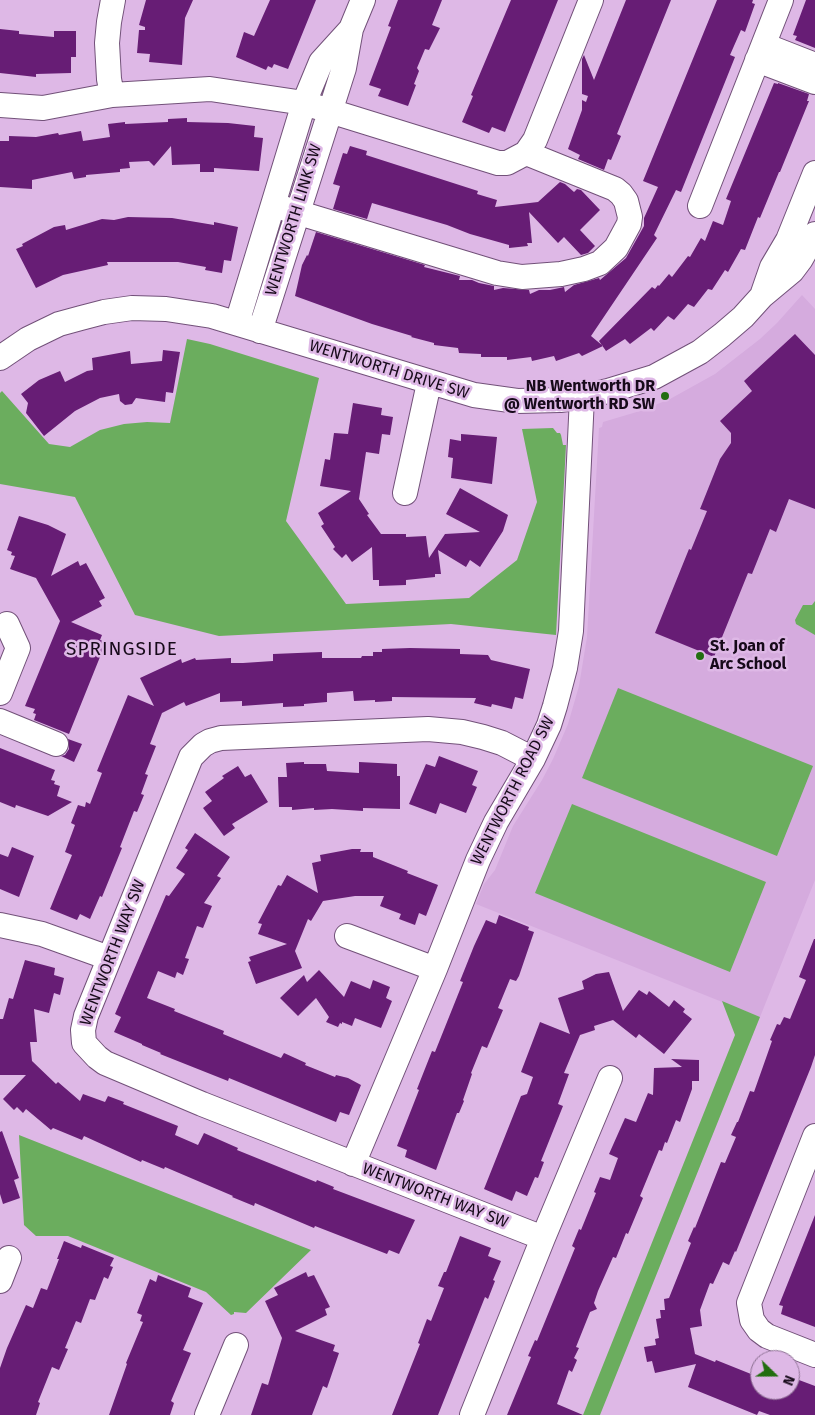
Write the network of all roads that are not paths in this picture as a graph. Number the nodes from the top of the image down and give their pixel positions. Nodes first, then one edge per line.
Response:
1 (113, 0) edge
2 (363, 0) edge
3 (591, 0) edge
4 (781, 0) edge
5 (351, 29) junction
6 (760, 52) junction
7 (815, 65) edge
8 (815, 82) edge
9 (112, 95) junction
10 (304, 103) junction
11 (0, 105) edge
12 (329, 110) junction
13 (526, 153) junction
14 (815, 173) edge
15 (273, 205) junction
16 (700, 206) dead end
17 (296, 212) junction
18 (815, 234) edge
19 (762, 296) junction
20 (237, 323) junction
21 (260, 331) junction
22 (0, 358) edge
23 (429, 383) junction
24 (582, 397) junction
25 (404, 492) dead end
26 (7, 624) dead end
27 (0, 693) edge
28 (0, 721) edge
29 (56, 744) dead end
30 (533, 760) junction
31 (0, 925) edge
32 (347, 936) dead end
33 (109, 958) junction
34 (435, 969) junction
35 (610, 1078) dead end
36 (815, 1136) edge
37 (353, 1164) junction
38 (543, 1238) junction
39 (9, 1258) dead end
40 (0, 1281) edge
41 (236, 1345) dead end
42 (815, 1355) edge
43 (207, 1415) edge
44 (472, 1415) edge

1 - 9 street
2 - 5 street
3 - 13 street
4 - 6 street
5 - 10 street, WENTWORTH LINK SW
5 - 12 street, WENTWORTH LINK SW
6 - 7 street
6 - 8 street
6 - 16 street
9 - 10 street
9 - 11 street
10 - 12 street
10 - 15 street, WENTWORTH LINK SW
12 - 13 street
12 - 17 street, WENTWORTH LINK SW
13 - 17 street
14 - 19 street, WENTWORTH DRIVE SW
15 - 17 street
15 - 20 street, WENTWORTH LINK SW
17 - 21 street, WENTWORTH LINK SW
18 - 19 street, WENTWORTH DRIVE SW
19 - 24 street, WENTWORTH DRIVE SW
20 - 21 street, WENTWORTH DRIVE SW
20 - 22 street, WENTWORTH DRIVE SW
21 - 23 street, WENTWORTH DRIVE SW
23 - 24 street, WENTWORTH DRIVE SW
23 - 25 street
24 - 30 street, WENTWORTH ROAD SW
26 - 27 street
28 - 29 street
30 - 33 street, WENTWORTH WAY SW
30 - 34 street, WENTWORTH ROAD SW
31 - 33 street
32 - 34 street
33 - 37 street, WENTWORTH WAY SW
34 - 37 street, WENTWORTH ROAD SW
35 - 38 street
36 - 42 street
37 - 38 street, WENTWORTH WAY SW
38 - 44 street
39 - 40 street
41 - 43 street

